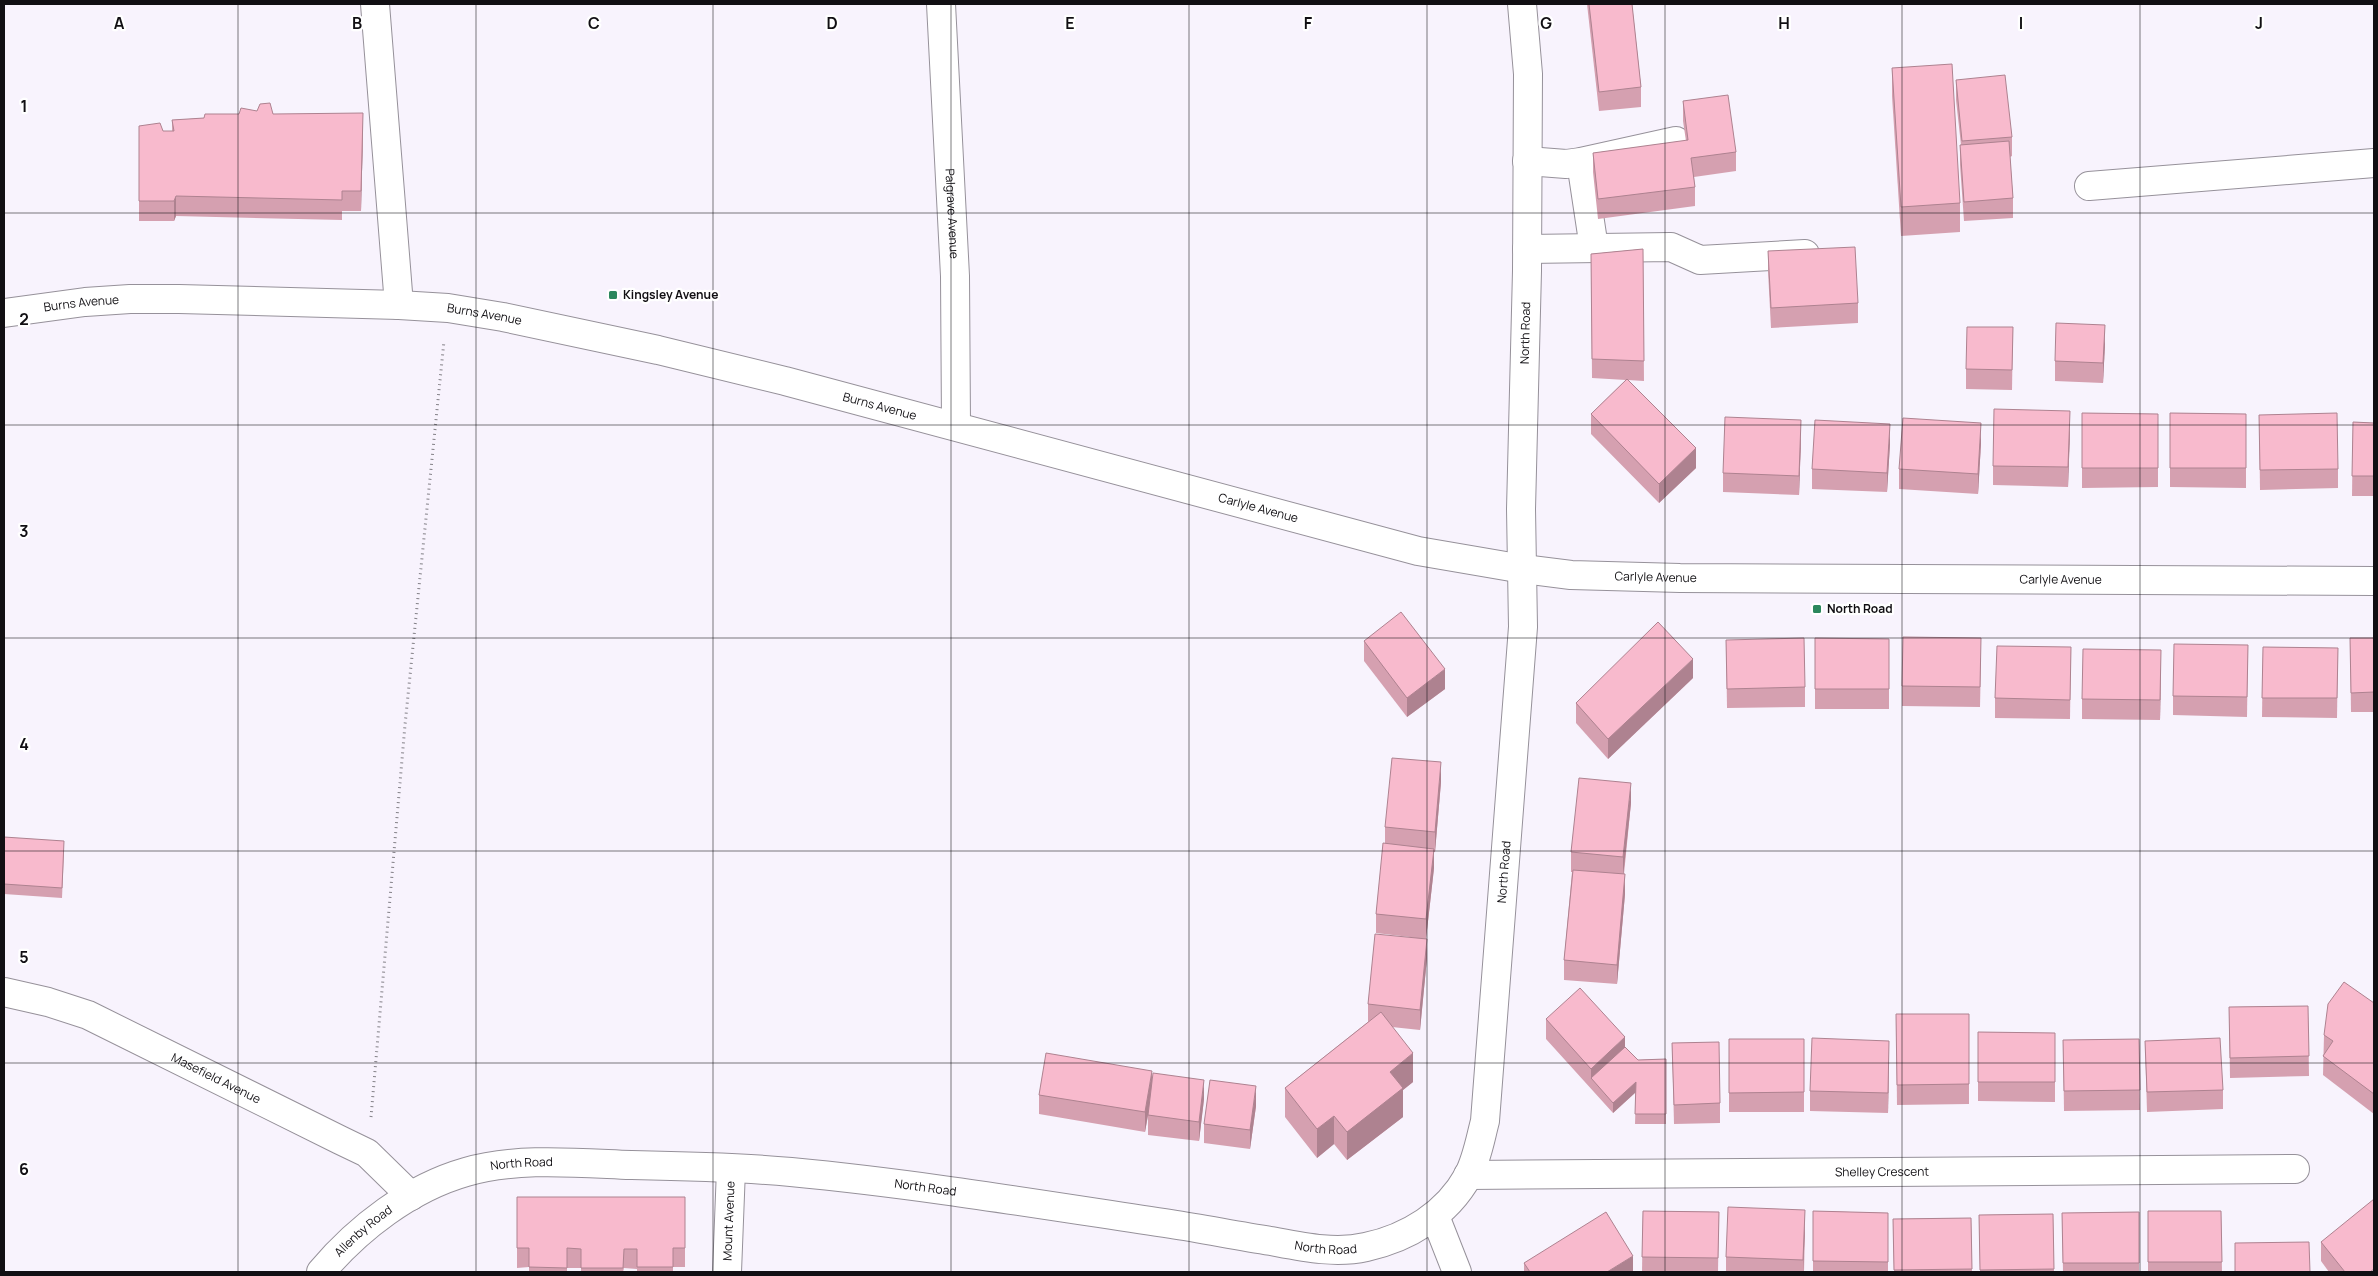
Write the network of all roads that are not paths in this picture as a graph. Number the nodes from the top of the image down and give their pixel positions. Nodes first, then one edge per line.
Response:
1 (375, 4) edge
2 (941, 4) edge
3 (1522, 4) edge
4 (1676, 141) edge
5 (1527, 161) junction
6 (1581, 162) junction
7 (2374, 163) edge
8 (2089, 186) dead end
9 (1594, 248) junction
10 (1528, 249) junction
11 (1825, 253) edge
12 (399, 305) junction
13 (4, 314) edge
14 (956, 425) junction
15 (1523, 569) junction
16 (2374, 581) edge
17 (4, 992) edge
18 (731, 1168) junction
19 (2295, 1169) dead end
20 (1468, 1175) junction
21 (411, 1196) junction
22 (1435, 1216) junction
23 (321, 1272) edge
24 (727, 1272) edge
25 (1457, 1272) edge

1 - 12 street
2 - 14 street, Palgrave Avenue
3 - 5 street, North Road
4 - 6 street
5 - 6 street
5 - 10 street, North Road
6 - 9 street
7 - 8 street
9 - 10 street
9 - 11 street
10 - 15 street, North Road
12 - 13 street, Burns Avenue
12 - 14 street, Burns Avenue
14 - 15 street, Carlyle Avenue
15 - 16 street, Carlyle Avenue
15 - 20 street, North Road
17 - 21 street, Masefield Avenue
18 - 21 street, North Road
18 - 22 street, North Road
18 - 24 street, Mount Avenue
19 - 20 street, Shelley Crescent
20 - 22 street, North Road
21 - 23 street, Allenby Road
22 - 25 street

